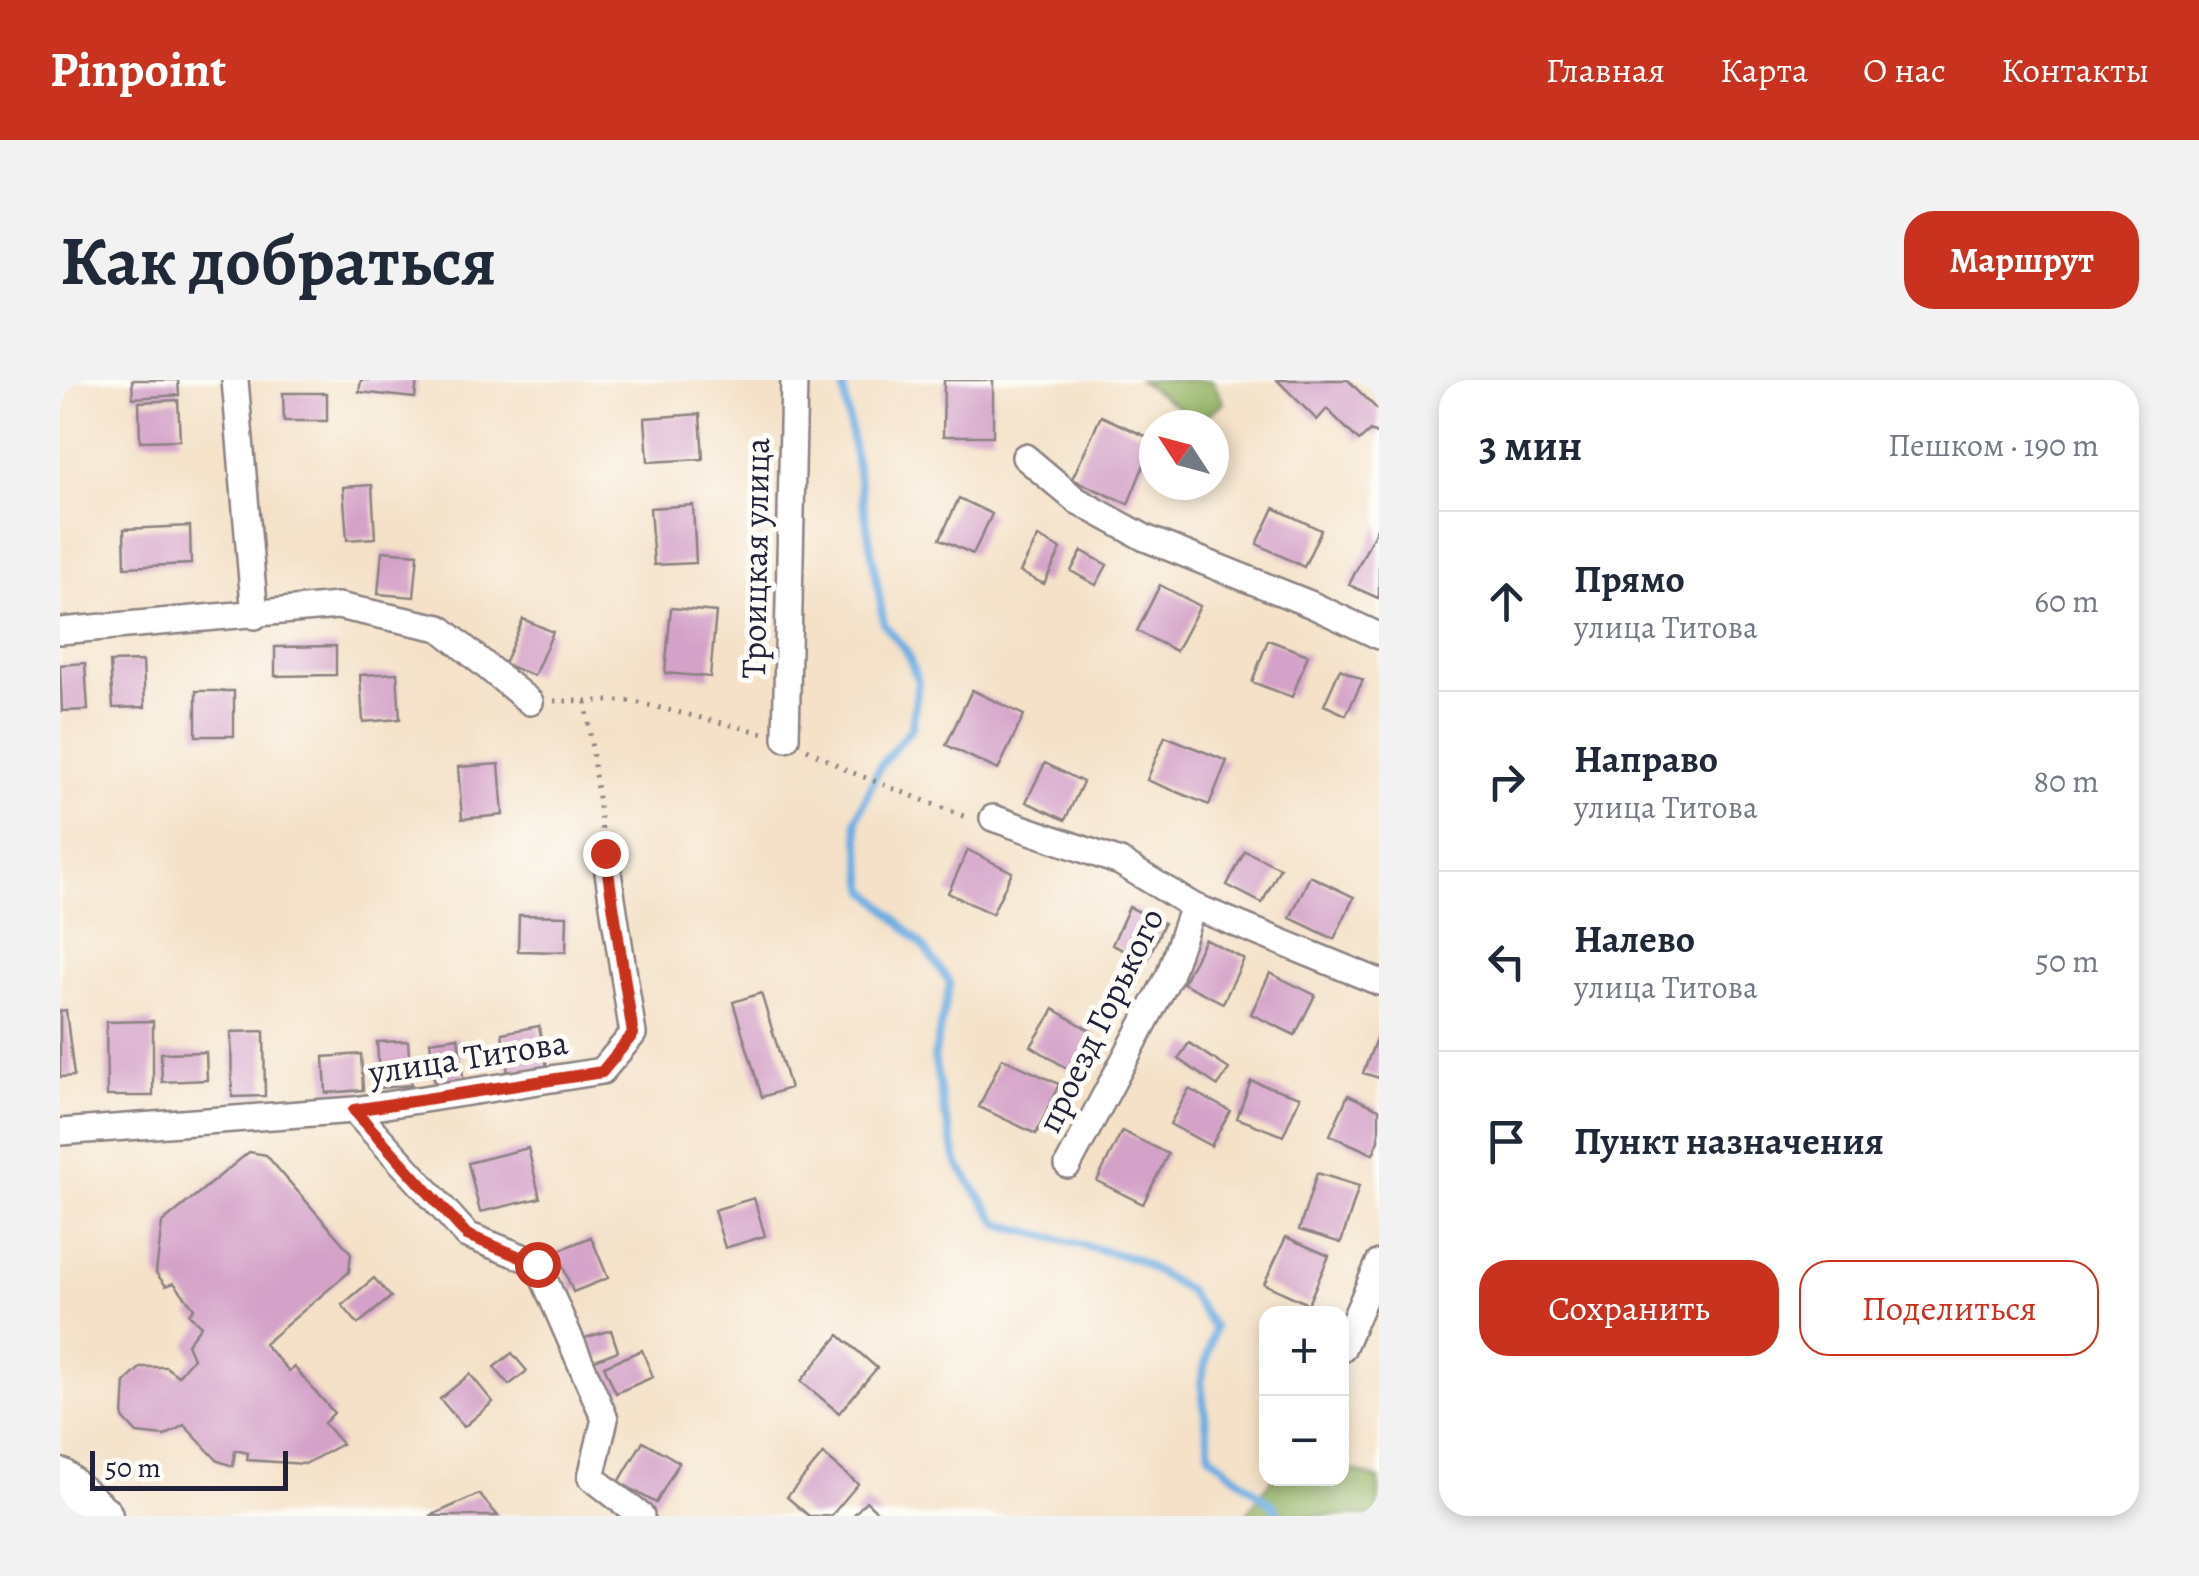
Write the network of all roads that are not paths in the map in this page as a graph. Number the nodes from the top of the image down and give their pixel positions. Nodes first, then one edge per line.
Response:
1 (235, 380) edge
2 (794, 380) edge
3 (1025, 457) dead end
4 (255, 616) junction
5 (60, 631) edge
6 (1379, 636) edge
7 (530, 702) road end
8 (786, 738) road end
9 (994, 818) road end
10 (605, 853) road end
11 (1194, 906) junction
12 (1379, 982) edge
13 (354, 1110) junction
14 (60, 1132) edge
15 (1068, 1166) dead end
16 (1379, 1263) edge
17 (1349, 1333) edge
18 (60, 1479) edge
19 (102, 1516) edge
20 (640, 1516) edge

1 - 4 street
2 - 8 street, Троицкая улица
3 - 6 street
4 - 5 street
4 - 7 street
9 - 11 street, проезд Горького
10 - 13 street, улица Титова
11 - 12 street, проезд Горького
11 - 15 street, проезд Горького
13 - 14 street, улица Титова
13 - 20 street, улица Титова
16 - 17 street
18 - 19 main road

